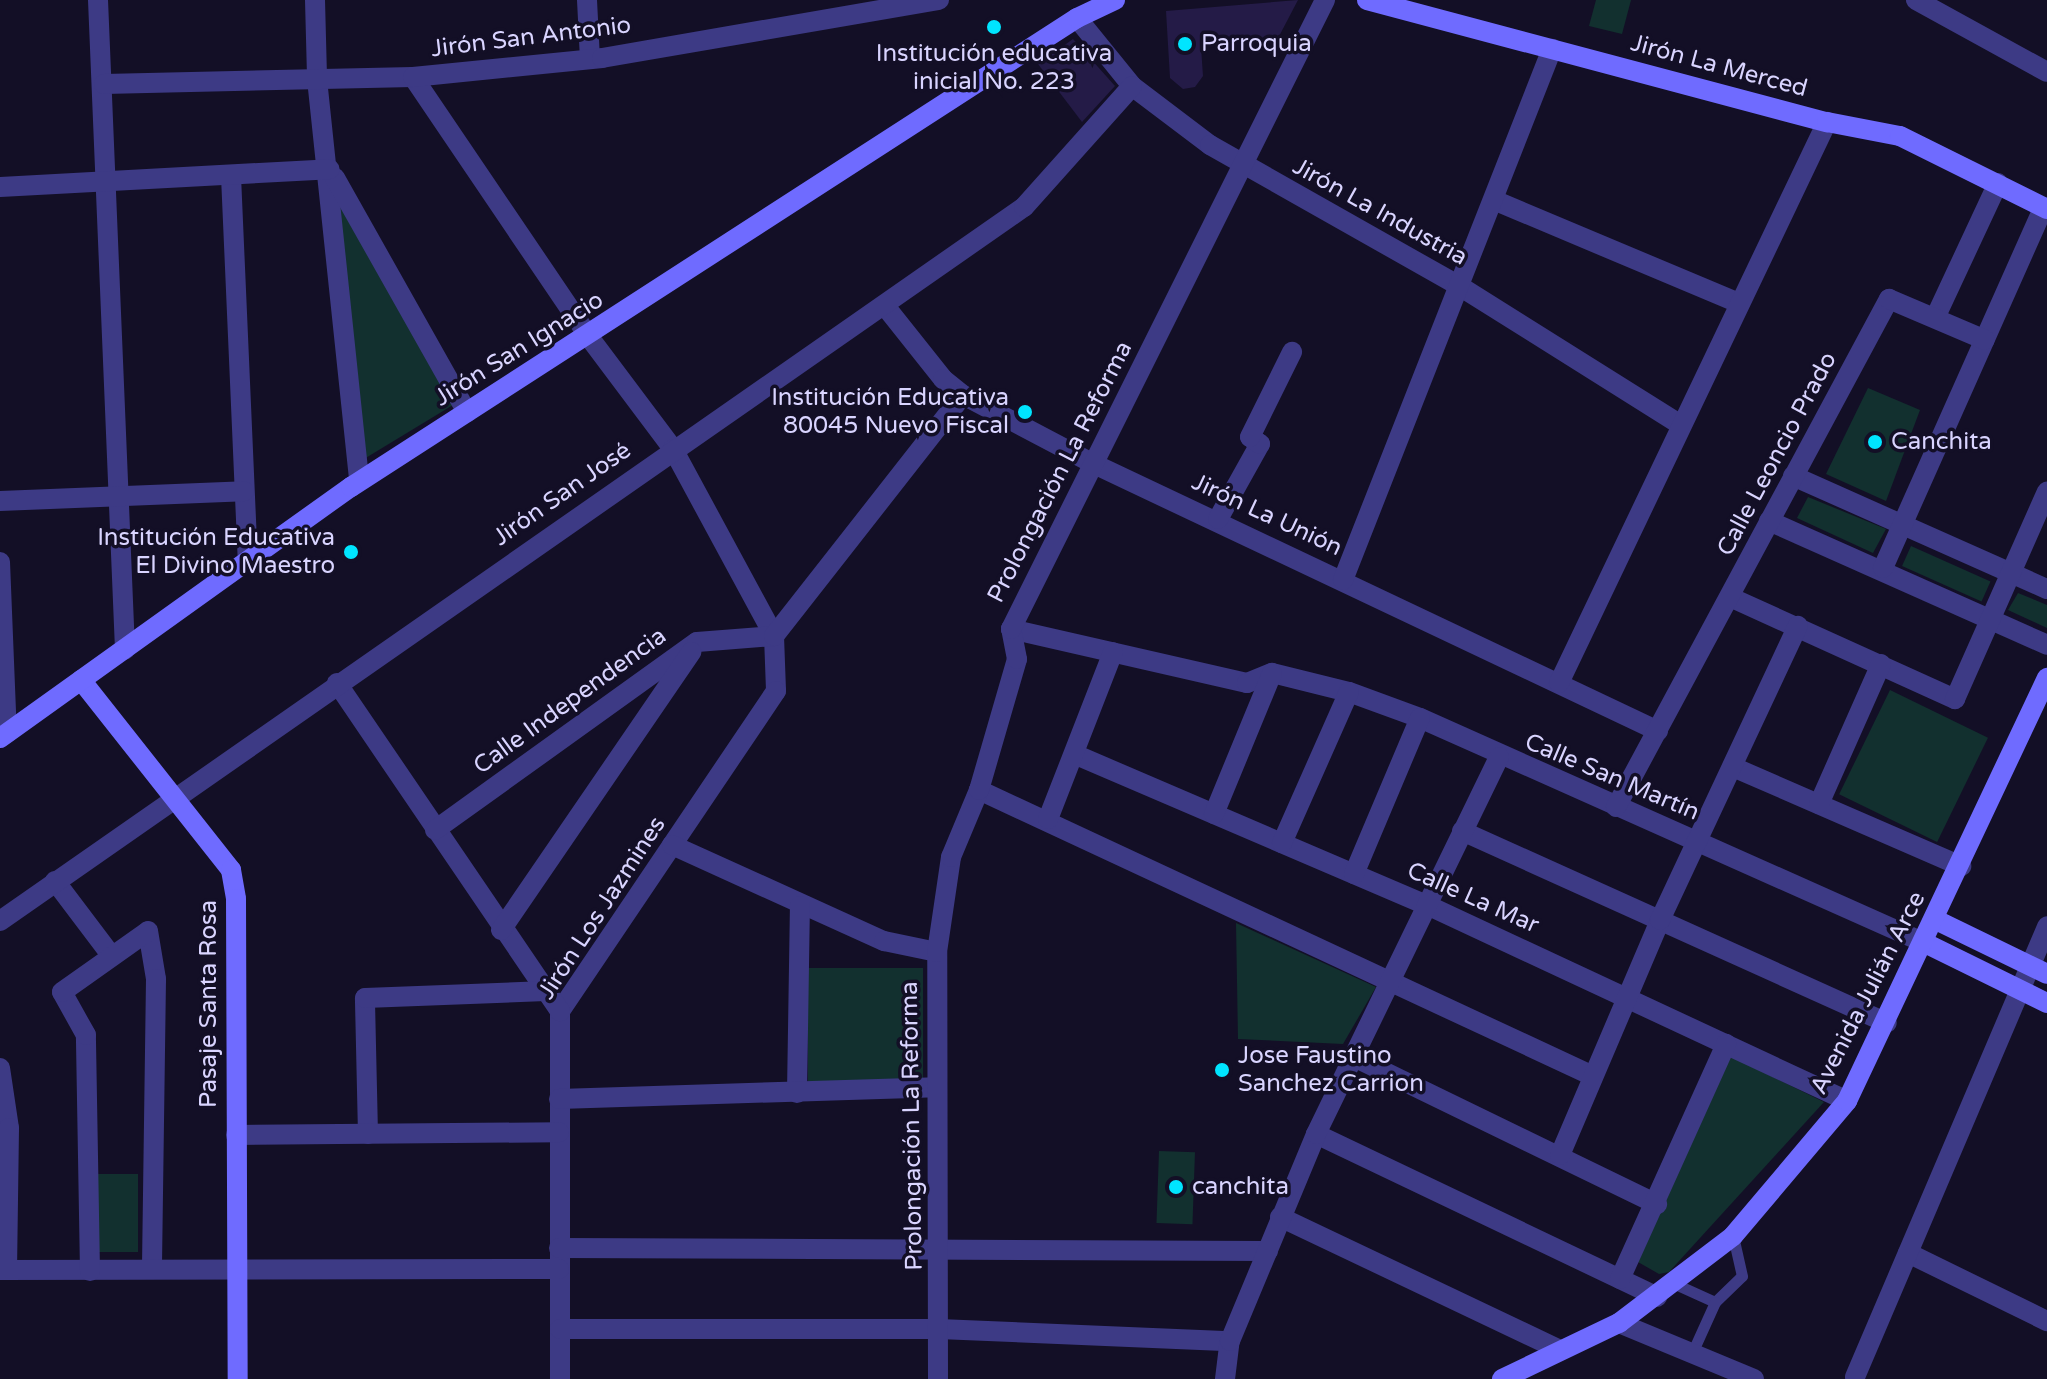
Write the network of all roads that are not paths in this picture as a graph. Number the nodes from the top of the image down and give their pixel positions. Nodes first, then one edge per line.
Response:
1 (98, 0) edge
2 (315, 0) edge
3 (587, 0) edge
4 (939, 0) edge
5 (1115, 0) edge
6 (1325, 0) edge
7 (1367, 0) edge
8 (1916, 0) edge
9 (1072, 9) edge
10 (1552, 49) junction
11 (590, 59) junction
12 (2047, 72) edge
13 (413, 77) junction
14 (317, 79) junction
15 (104, 84) junction
16 (1132, 86) junction
17 (1827, 122) junction
18 (1241, 165) junction
19 (330, 169) junction
20 (231, 176) junction
21 (1998, 183) junction
22 (109, 184) junction
23 (0, 187) edge
24 (1496, 201) junction
25 (2046, 208) edge
26 (1461, 287) junction
27 (1739, 303) junction
28 (885, 306) junction
29 (1935, 318) junction
30 (589, 337) junction
31 (1985, 340) junction
32 (1292, 352) dead end
33 (963, 395) junction
34 (467, 412) junction
35 (1681, 425) junction
36 (673, 449) junction
37 (1094, 464) junction
38 (1793, 476) junction
39 (359, 481) junction
40 (244, 491) junction
41 (2047, 491) edge
42 (120, 497) junction
43 (0, 501) edge
44 (1218, 519) junction
45 (1769, 521) junction
46 (1902, 525) junction
47 (0, 562) edge
48 (248, 562) junction
49 (1883, 568) junction
50 (2011, 573) junction
51 (1343, 580) junction
52 (2047, 589) edge
53 (1732, 598) junction
54 (1990, 619) junction
55 (1798, 626) junction
56 (1011, 629) junction
57 (774, 636) junction
58 (697, 642) junction
59 (2047, 645) edge
60 (125, 649) junction
61 (1113, 652) junction
62 (1881, 664) junction
63 (1272, 673) junction
64 (2047, 678) edge
65 (81, 680) junction
66 (337, 683) junction
67 (1559, 683) junction
68 (1349, 692) junction
69 (1420, 718) junction
70 (1658, 731) junction
71 (4, 736) edge
72 (1074, 754) junction
73 (1499, 757) junction
74 (1733, 767) junction
75 (979, 790) junction
76 (176, 795) junction
77 (1819, 804) junction
78 (1616, 807) junction
79 (1214, 814) junction
80 (1048, 819) junction
81 (435, 830) junction
82 (1462, 831) junction
83 (1698, 842) junction
84 (1282, 843) junction
85 (672, 845) junction
86 (1961, 866) junction
87 (1354, 874) junction
88 (55, 881) junction
89 (1427, 905) junction
90 (800, 906) junction
91 (1660, 920) junction
92 (1936, 920) junction
93 (0, 921) edge
94 (2047, 926) edge
95 (501, 930) junction
96 (1925, 943) junction
97 (937, 952) junction
98 (111, 955) junction
99 (2038, 970) edge
100 (1391, 981) junction
101 (2019, 989) junction
102 (546, 991) junction
103 (1628, 997) junction
104 (2047, 1003) edge
105 (560, 1011) junction
106 (1887, 1023) junction
107 (1726, 1044) junction
108 (1354, 1057) junction
109 (0, 1068) edge
110 (1593, 1076) junction
111 (936, 1087) junction
112 (797, 1093) junction
113 (559, 1099) junction
114 (1847, 1101) junction
115 (559, 1132) junction
116 (368, 1134) junction
117 (1316, 1134) junction
118 (236, 1135) junction
119 (1560, 1155) junction
120 (1657, 1204) junction
121 (1280, 1217) junction
122 (1733, 1236) junction
123 (941, 1247) junction
124 (559, 1248) junction
125 (1268, 1251) junction
126 (1908, 1253) junction
127 (152, 1268) junction
128 (237, 1268) junction
129 (559, 1269) junction
130 (3, 1270) edge
131 (90, 1271) junction
132 (1620, 1279) junction
133 (1673, 1283) junction
134 (1657, 1297) junction
135 (1715, 1302) junction
136 (2047, 1321) edge
137 (1619, 1323) junction
138 (560, 1329) junction
139 (939, 1329) junction
140 (1230, 1341) junction
141 (1560, 1350) junction
142 (1692, 1353) junction
143 (1855, 1377) dead end
144 (238, 1379) edge
145 (560, 1379) edge
146 (938, 1379) edge
147 (1225, 1379) edge
148 (1502, 1379) edge
149 (1754, 1379) edge

1 - 15 street
2 - 14 street
3 - 11 street
4 - 11 street, Jirón San Antonio
5 - 9 street
6 - 18 street, Prolongación La Reforma
7 - 10 street, Jirón La Merced
8 - 12 street
9 - 16 street, Jirón La Industria
9 - 30 street, Jirón San Ignacio
10 - 17 street, Jirón La Merced
10 - 24 street
11 - 13 street, Jirón San Antonio
13 - 14 street, Jirón San Antonio
13 - 30 street
14 - 15 street, Jirón San Antonio
14 - 19 street
15 - 22 street
16 - 18 street, Jirón La Industria
16 - 28 street, Jirón San José
17 - 21 street, Jirón La Merced
17 - 27 street
18 - 26 street, Jirón La Industria
18 - 37 street, Prolongación La Reforma
19 - 20 street
19 - 34 street
19 - 39 street
20 - 22 street
20 - 40 street
21 - 25 street, Jirón La Merced
21 - 29 street
22 - 23 street
22 - 42 street
24 - 26 street
24 - 27 street
25 - 31 street
26 - 35 street, Jirón La Industria
26 - 51 street
27 - 35 street
28 - 33 street, Jirón La Unión
28 - 36 street, Jirón San José
29 - 31 street
29 - 38 street, Calle Leoncio Prado
30 - 34 street, Jirón San Ignacio
30 - 36 street
31 - 46 street
32 - 44 street
33 - 37 street, Jirón La Unión
33 - 57 street
34 - 39 street, Jirón San Ignacio
35 - 67 street
36 - 57 street
36 - 66 street, Jirón San José
37 - 44 street, Jirón La Unión
37 - 56 street, Prolongación La Reforma
38 - 45 street, Calle Leoncio Prado
38 - 46 street
39 - 48 street, Jirón San Ignacio
40 - 42 street
40 - 48 street
41 - 50 street
42 - 43 street
42 - 60 street
44 - 51 street, Jirón La Unión
45 - 49 street
45 - 53 street, Calle Leoncio Prado
46 - 49 street
46 - 50 street
47 - 71 street
48 - 60 street, Jirón San Ignacio
49 - 54 street
50 - 52 street
50 - 54 street
51 - 67 street, Jirón La Unión
53 - 55 street
53 - 70 street, Calle Leoncio Prado
54 - 59 street
54 - 62 street
55 - 62 street
55 - 74 street
56 - 61 street
56 - 75 street, Prolongación La Reforma
57 - 58 street, Calle Independencia
57 - 85 street, Jirón Los Jazmines
58 - 81 street, Calle Independencia
58 - 95 street
60 - 65 street, Jirón San Ignacio
61 - 63 street
61 - 72 street
62 - 77 street
63 - 68 street, Calle San Martín
63 - 79 street
64 - 86 street, Avenida Julián Arce
65 - 71 street, Jirón San Ignacio
65 - 76 street, Pasaje Santa Rosa
66 - 76 street, Jirón San José
66 - 81 street
67 - 70 street, Jirón La Unión
68 - 69 street, Calle San Martín
68 - 84 street
69 - 73 street, Calle San Martín
69 - 87 street
70 - 78 street, Calle Leoncio Prado
72 - 79 street, Calle La Mar
72 - 80 street
73 - 78 street, Calle San Martín
73 - 82 street
74 - 77 street
74 - 83 street
75 - 80 street
75 - 97 street, Prolongación La Reforma
76 - 88 street, Jirón San José
76 - 118 street, Pasaje Santa Rosa
77 - 86 street
78 - 83 street, Calle San Martín
79 - 84 street, Calle La Mar
80 - 100 street
81 - 95 street
82 - 89 street
82 - 91 street
83 - 91 street
83 - 96 street, Calle San Martín
84 - 87 street, Calle La Mar
85 - 90 street
85 - 105 street, Jirón Los Jazmines
86 - 92 street, Avenida Julián Arce
87 - 89 street, Calle La Mar
88 - 93 street, Jirón San José
88 - 98 street
89 - 100 street
89 - 103 street, Calle La Mar
90 - 97 street
90 - 112 street
91 - 103 street
91 - 106 street
92 - 96 street, Avenida Julián Arce
92 - 99 street
94 - 99 street
95 - 102 street
96 - 101 street
96 - 106 street, Avenida Julián Arce
97 - 111 street, Prolongación La Reforma
98 - 127 street
98 - 131 street
99 - 101 street
100 - 108 street
100 - 110 street
101 - 104 street
101 - 126 street
102 - 105 street
102 - 116 street
103 - 107 street, Calle La Mar
103 - 110 street
105 - 113 street, Jirón Los Jazmines
106 - 114 street, Avenida Julián Arce
107 - 114 street, Calle La Mar
107 - 120 street
108 - 117 street
108 - 119 street
109 - 130 street
110 - 119 street
111 - 112 street
111 - 123 street, Prolongación La Reforma
112 - 113 street
113 - 115 street, Jirón Los Jazmines
114 - 122 street, Avenida Julián Arce
115 - 116 street
115 - 124 street, Jirón Los Jazmines
116 - 118 street
117 - 121 street
117 - 132 street
118 - 128 street, Pasaje Santa Rosa
119 - 120 street
120 - 132 street
121 - 125 street
121 - 141 street
122 - 133 street, Avenida Julián Arce
122 - 135 lane
123 - 124 street
123 - 125 street
123 - 139 street, Prolongación La Reforma
124 - 129 street, Jirón Los Jazmines
125 - 140 street
126 - 136 street
126 - 143 street
127 - 128 street
127 - 131 street
128 - 129 street
128 - 144 street, Pasaje Santa Rosa
129 - 138 street, Jirón Los Jazmines
130 - 131 street
132 - 134 street
133 - 134 street, Avenida Julián Arce
133 - 135 lane
134 - 137 street, Avenida Julián Arce
135 - 142 lane
137 - 141 street, Avenida Julián Arce
137 - 142 street
138 - 139 street
138 - 145 street, Jirón Los Jazmines
139 - 140 street
139 - 146 street, Prolongación La Reforma
140 - 147 street
141 - 148 street, Avenida Julián Arce
142 - 149 street

